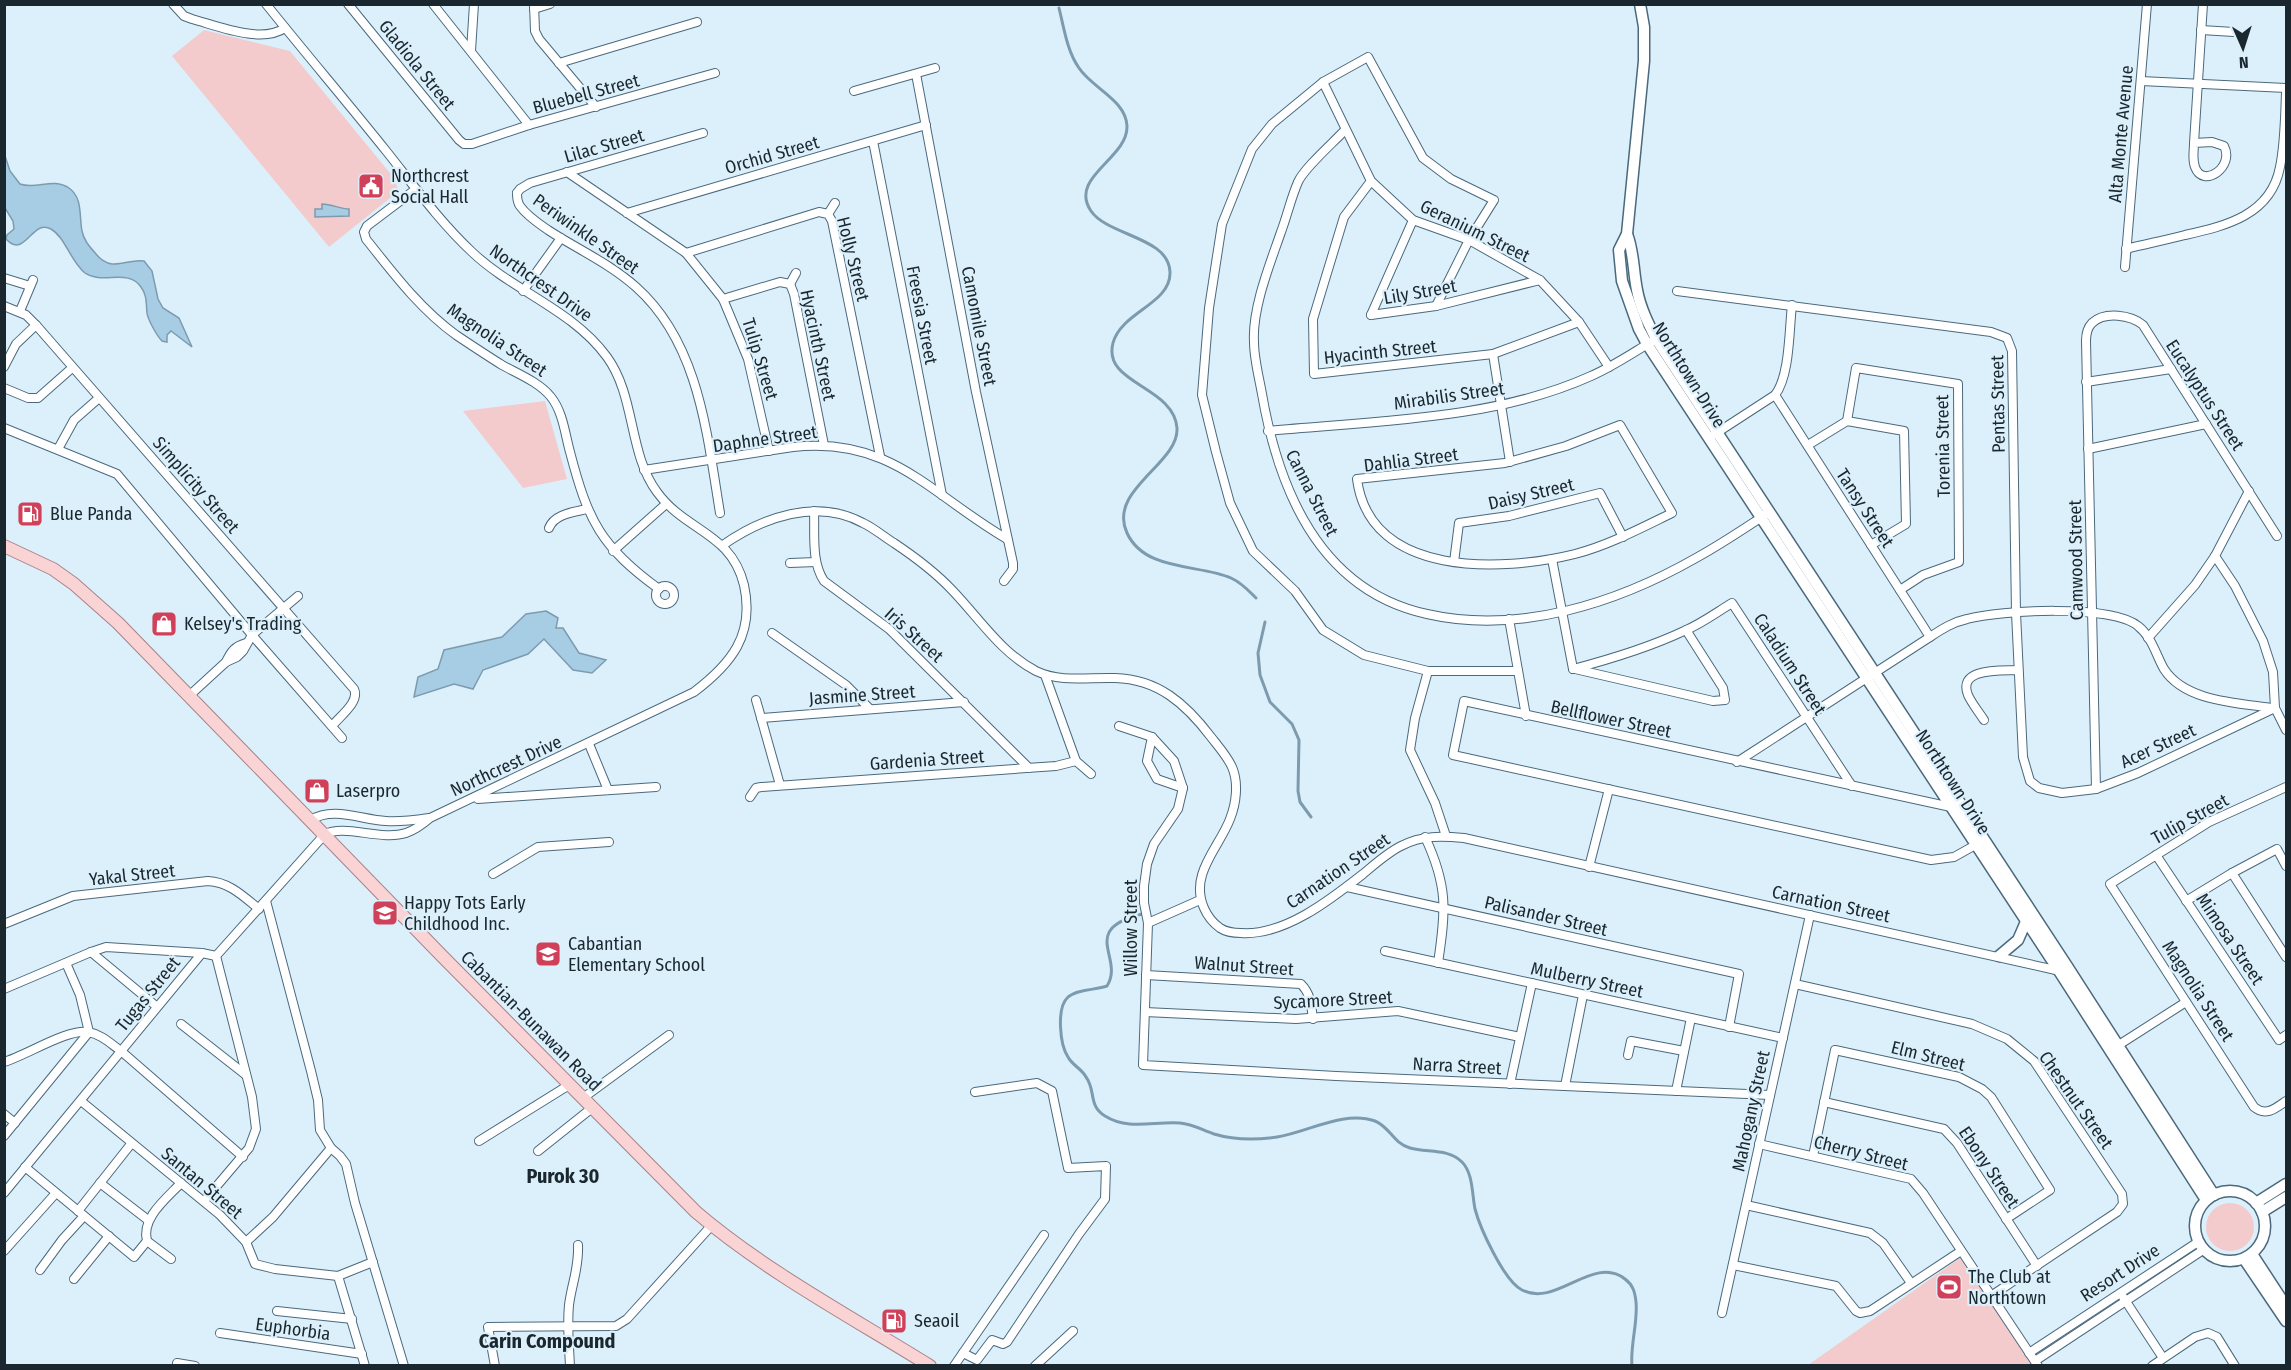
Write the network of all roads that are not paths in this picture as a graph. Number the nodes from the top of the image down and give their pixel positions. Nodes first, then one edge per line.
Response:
1 (173, 4) edge
2 (266, 4) edge
3 (348, 4) edge
4 (434, 4) edge
5 (474, 4) edge
6 (550, 4) edge
7 (1640, 4) edge
8 (2147, 4) edge
9 (2203, 4) edge
10 (534, 7) edge
11 (697, 22) dead end
12 (285, 28) junction
13 (2201, 30) junction
14 (2234, 32) dead end
15 (471, 51) junction
16 (559, 63) junction
17 (935, 68) dead end
18 (715, 72) dead end
19 (916, 74) junction
20 (2141, 81) junction
21 (1323, 82) junction
22 (2198, 84) junction
23 (2286, 88) edge
24 (854, 91) dead end
25 (2286, 93) edge
26 (596, 107) junction
27 (529, 125) junction
28 (926, 125) junction
29 (1346, 130) junction
30 (703, 133) dead end
31 (873, 141) junction
32 (2194, 143) junction
33 (464, 144) joint
34 (567, 172) junction
35 (1371, 181) junction
36 (416, 189) junction
37 (507, 190) dead end
38 (517, 193) junction
39 (835, 203) dead end
40 (627, 213) junction
41 (828, 214) junction
42 (1413, 220) junction
43 (1627, 234) junction
44 (561, 238) junction
45 (1469, 240) junction
46 (2126, 249) junction
47 (686, 253) junction
48 (2125, 267) dead end
49 (796, 273) dead end
50 (1635, 274) junction
51 (1621, 275) junction
52 (4, 278) edge
53 (1540, 280) junction
54 (790, 284) junction
55 (523, 291) junction
56 (1677, 291) dead end
57 (723, 299) junction
58 (4, 306) edge
59 (1436, 306) junction
60 (1792, 306) junction
61 (20, 311) junction
62 (1579, 322) junction
63 (36, 325) junction
64 (2087, 331) joint
65 (1652, 342) junction
66 (1493, 354) junction
67 (4, 367) edge
68 (1609, 367) junction
69 (72, 368) junction
70 (2171, 369) junction
71 (2086, 382) junction
72 (4, 388) edge
73 (1775, 395) junction
74 (99, 398) junction
75 (1500, 405) junction
76 (1847, 421) junction
77 (2206, 424) junction
78 (4, 429) edge
79 (1268, 431) junction
80 (1713, 435) junction
81 (824, 445) junction
82 (1808, 445) junction
83 (58, 449) junction
84 (2088, 449) junction
85 (769, 451) junction
86 (880, 456) junction
87 (711, 461) junction
88 (1510, 462) junction
89 (644, 471) junction
90 (2249, 491) junction
91 (942, 495) junction
92 (666, 504) junction
93 (587, 509) junction
94 (814, 511) junction
95 (720, 513) dead end
96 (1765, 516) junction
97 (549, 528) dead end
98 (2277, 536) dead end
99 (1623, 537) junction
100 (1007, 539) junction
101 (723, 545) junction
102 (1871, 545) junction
103 (4, 546) edge
104 (613, 551) junction
105 (2215, 556) junction
106 (1552, 559) junction
107 (816, 562) junction
108 (1454, 562) junction
109 (790, 563) dead end
110 (1004, 581) dead end
111 (659, 589) dead end
112 (1900, 590) junction
113 (298, 596) dead end
114 (284, 608) junction
115 (1562, 612) junction
116 (2092, 612) junction
117 (2016, 613) junction
118 (1509, 619) junction
119 (1686, 630) junction
120 (772, 633) dead end
121 (252, 635) junction
122 (1930, 637) junction
123 (2148, 638) junction
124 (1573, 669) junction
125 (2018, 670) junction
126 (1428, 671) junction
127 (1518, 671) junction
128 (1045, 675) junction
129 (1870, 677) junction
130 (190, 695) junction
131 (756, 700) dead end
132 (964, 702) junction
133 (2275, 708) junction
134 (870, 709) junction
135 (1526, 716) junction
136 (1807, 717) junction
137 (761, 718) junction
138 (1984, 720) dead end
139 (332, 726) junction
140 (1119, 726) dead end
141 (2286, 730) edge
142 (1152, 737) junction
143 (342, 738) dead end
144 (588, 744) junction
145 (1076, 761) junction
146 (1737, 762) junction
147 (1029, 768) junction
148 (1091, 774) dead end
149 (780, 785) junction
150 (1852, 786) junction
151 (656, 787) dead end
152 (2286, 787) edge
153 (1183, 788) junction
154 (1609, 789) junction
155 (2096, 789) junction
156 (608, 790) junction
157 (2050, 792) joint
158 (750, 797) dead end
159 (471, 799) junction
160 (1949, 806) junction
161 (1961, 807) junction
162 (364, 818) junction
163 (430, 818) junction
164 (311, 820) junction
165 (325, 834) junction
166 (361, 834) junction
167 (1446, 836) junction
168 (1425, 837) junction
169 (609, 842) dead end
170 (1979, 843) junction
171 (2156, 855) junction
172 (2286, 866) edge
173 (1589, 867) junction
174 (2232, 873) junction
175 (494, 874) dead end
176 (2005, 882) junction
177 (2110, 884) joint
178 (1347, 887) junction
179 (1200, 900) junction
180 (266, 901) junction
181 (2186, 901) junction
182 (259, 909) junction
183 (1445, 909) junction
184 (2030, 911) junction
185 (1810, 915) junction
186 (2026, 922) junction
187 (1148, 923) junction
188 (4, 924) edge
189 (1385, 951) dead end
190 (91, 952) junction
191 (202, 952) junction
192 (216, 956) junction
193 (1999, 956) junction
194 (2286, 957) edge
195 (66, 963) junction
196 (1438, 963) junction
197 (2063, 969) junction
198 (1146, 975) junction
199 (1532, 983) junction
200 (1795, 984) junction
201 (4, 989) edge
202 (1583, 994) junction
203 (2186, 1002) junction
204 (156, 1006) junction
205 (1145, 1012) junction
206 (1691, 1018) junction
207 (1313, 1019) junction
208 (181, 1024) dead end
209 (1729, 1027) junction
210 (89, 1032) junction
211 (669, 1035) dead end
212 (1520, 1037) junction
213 (2283, 1037) edge
214 (1783, 1038) junction
215 (2114, 1048) junction
216 (121, 1051) junction
217 (1684, 1051) junction
218 (1628, 1055) dead end
219 (4, 1062) edge
220 (1143, 1065) joint
221 (247, 1075) junction
222 (1510, 1084) junction
223 (570, 1085) junction
224 (1565, 1086) junction
225 (1676, 1091) junction
226 (975, 1092) dead end
227 (1770, 1095) junction
228 (81, 1101) junction
229 (2286, 1101) edge
230 (1824, 1102) junction
231 (587, 1103) junction
232 (4, 1114) edge
233 (15, 1123) junction
234 (4, 1136) edge
235 (479, 1141) dead end
236 (131, 1144) junction
237 (1759, 1144) junction
238 (331, 1148) junction
239 (538, 1151) dead end
240 (1812, 1156) junction
241 (243, 1157) junction
242 (25, 1167) junction
243 (100, 1182) junction
244 (180, 1183) junction
245 (2286, 1184) edge
246 (4, 1193) edge
247 (56, 1193) junction
248 (2286, 1197) edge
249 (2210, 1198) junction
250 (204, 1201) junction
251 (1746, 1205) junction
252 (2259, 1207) junction
253 (81, 1213) junction
254 (2006, 1219) junction
255 (148, 1220) junction
256 (712, 1225) junction
257 (1044, 1235) dead end
258 (109, 1236) junction
259 (147, 1241) junction
260 (246, 1242) junction
261 (578, 1245) dead end
262 (2200, 1246) junction
263 (4, 1251) edge
264 (1961, 1251) junction
265 (2248, 1256) junction
266 (171, 1259) dead end
267 (373, 1262) junction
268 (1733, 1265) junction
269 (2037, 1266) junction
270 (40, 1270) dead end
271 (338, 1276) junction
272 (74, 1279) dead end
273 (1911, 1283) junction
274 (2120, 1293) junction
275 (1992, 1296) junction
276 (2125, 1301) junction
277 (2286, 1306) edge
278 (277, 1311) dead end
279 (1722, 1313) dead end
280 (352, 1319) junction
281 (2286, 1322) edge
282 (568, 1326) junction
283 (1073, 1331) dead end
284 (220, 1333) dead end
285 (963, 1353) junction
286 (2029, 1353) junction
287 (362, 1354) junction
288 (2163, 1358) junction
289 (177, 1363) dead end
290 (2036, 1363) edge
291 (195, 1365) edge
292 (365, 1365) edge
293 (405, 1365) edge
294 (495, 1365) edge
295 (570, 1365) edge
296 (930, 1365) edge
297 (954, 1365) edge
298 (1035, 1365) edge
299 (2152, 1365) edge
300 (2235, 1365) edge

1 - 12 street
2 - 12 street, Northcrest Drive
3 - 33 street, Gladiola Street
4 - 15 street
5 - 15 street
6 - 10 street
7 - 43 street
8 - 20 street, Alta Monte Avenue
9 - 13 street
10 - 16 street
11 - 16 street
12 - 36 street, Northcrest Drive
13 - 14 street
13 - 22 street
15 - 27 street
16 - 26 street
17 - 19 street
18 - 26 street, Bluebell Street
19 - 24 street
19 - 28 street, Camomile Street
20 - 22 street
20 - 46 street, Alta Monte Avenue
21 - 29 street, Geranium Street
21 - 45 street
21 - 126 street
22 - 23 street
22 - 32 street
25 - 46 street
26 - 27 street, Bluebell Street
27 - 33 street, Bluebell Street
28 - 31 street, Orchid Street
28 - 100 street, Camomile Street
29 - 35 street, Geranium Street
29 - 79 street, Canna Street
30 - 34 street, Lilac Street
31 - 40 street, Orchid Street
31 - 91 street, Freesia Street
32 - 32 street
34 - 38 street, Lilac Street
34 - 40 street, Tulip Street
35 - 42 street, Geranium Street
35 - 66 street, Hyacinth Street
36 - 55 street, Northcrest Drive
36 - 93 street, Magnolia Street
37 - 38 street
38 - 44 street, Periwinkle Street
39 - 41 street
40 - 47 street, Tulip Street
41 - 47 street, Holly Street
41 - 86 street, Holly Street
42 - 45 street, Geranium Street
42 - 59 street, Lily Street
43 - 50 street, Northtown Drive
43 - 51 street, Northtown Drive
44 - 55 street
44 - 87 street, Periwinkle Street
45 - 53 street, Geranium Street
45 - 59 street
46 - 48 street, Alta Monte Avenue
47 - 57 street, Tulip Street
49 - 54 street
50 - 51 street
50 - 65 street, Northtown Drive
51 - 65 street, Northtown Drive
52 - 61 street
53 - 59 street, Lily Street
53 - 62 street, Geranium Street
54 - 57 street, Hyacinth Street
54 - 81 street, Hyacinth Street
55 - 89 street, Northcrest Drive
56 - 60 street, Pentas Street
57 - 85 street, Tulip Street
58 - 61 street, Simplicity Street
60 - 73 street
60 - 117 street, Pentas Street
61 - 63 street, Simplicity Street
62 - 66 street, Hyacinth Street
62 - 68 street, Geranium Street
63 - 67 street
63 - 69 street, Simplicity Street
64 - 70 street, Eucalyptus Street
64 - 71 street, Camwood Street
65 - 68 street, Mirabilis Street
65 - 80 street, Northtown Drive
66 - 75 street
68 - 75 street, Mirabilis Street
69 - 72 street
69 - 74 street, Simplicity Street
70 - 71 street
70 - 77 street, Eucalyptus Street
71 - 84 street, Camwood Street
73 - 80 street
73 - 82 street, Tansy Street
74 - 83 street
74 - 114 street, Simplicity Street
75 - 79 street, Mirabilis Street
75 - 88 street
76 - 82 street
76 - 102 street
76 - 112 street, Torenia Street
77 - 84 street
77 - 90 street, Eucalyptus Street
78 - 83 street
79 - 118 street, Canna Street
80 - 96 street, Northtown Drive
81 - 85 street, Daphne Street
81 - 86 street, Daphne Street
82 - 102 street, Tansy Street
83 - 121 street
84 - 116 street, Camwood Street
85 - 87 street, Daphne Street
86 - 91 street, Daphne Street
87 - 89 street, Daphne Street
87 - 95 street, Periwinkle Street
88 - 99 street, Dahlia Street
88 - 108 street, Dahlia Street
89 - 92 street, Northcrest Drive
90 - 98 street, Eucalyptus Street
90 - 105 street
91 - 100 street, Daphne Street
92 - 101 street, Northcrest Drive
92 - 104 street
93 - 97 street
93 - 104 street, Magnolia Street
94 - 101 street
94 - 107 street, Iris Street
94 - 128 street
96 - 115 street, Canna Street
96 - 129 street, Northtown Drive
99 - 106 street, Dahlia Street
99 - 108 street, Daisy Street
100 - 110 street, Camomile Street
101 - 144 street, Northcrest Drive
102 - 112 street, Tansy Street
103 - 130 main road, Cabantian-Bunawan Road
104 - 111 street, Magnolia Street
105 - 123 street
105 - 133 street
106 - 108 street, Dahlia Street
106 - 115 street
107 - 109 street
107 - 132 street, Iris Street
112 - 122 street, Tansy Street
113 - 114 street
114 - 121 street
114 - 139 street, Simplicity Street
115 - 118 street, Canna Street
115 - 124 street
116 - 117 street
116 - 123 street
116 - 155 street, Camwood Street
117 - 122 street
117 - 125 street, Pentas Street
118 - 127 street
119 - 124 street, Caladium Street
119 - 124 street
119 - 136 street, Caladium Street
120 - 134 street
121 - 130 street
121 - 139 street
122 - 129 street
123 - 133 street
125 - 138 street
125 - 157 street, Pentas Street
126 - 127 street
126 - 167 street
127 - 135 street
128 - 145 street
128 - 179 street
129 - 136 street
129 - 160 street, Northtown Drive
129 - 161 street, Northtown Drive
130 - 164 main road, Cabantian-Bunawan Road
131 - 137 street
132 - 134 street, Jasmine Street
132 - 147 street, Iris Street
133 - 141 street
133 - 155 street, Acer Street
134 - 137 street, Jasmine Street
135 - 146 street, Bellflower Street
135 - 154 street, Bellflower Street
136 - 146 street
136 - 150 street, Caladium Street
137 - 149 street
139 - 143 street
140 - 142 street
142 - 153 street
142 - 153 street
144 - 156 street
144 - 159 street, Northcrest Drive
145 - 147 street, Gardenia Street
145 - 148 street
146 - 150 street, Bellflower Street
147 - 149 street, Gardenia Street
149 - 158 street, Gardenia Street
150 - 160 street, Bellflower Street
151 - 156 street
152 - 171 street, Tulip Street
153 - 187 street, Willow Street
154 - 170 street, Bellflower Street
154 - 173 street
155 - 157 street, Acer Street
156 - 159 street
159 - 163 street, Northcrest Drive
160 - 161 street, Bellflower Street
160 - 170 street, Northtown Drive
161 - 170 street, Northtown Drive
162 - 163 street, Northcrest Drive
162 - 164 street, Northcrest Drive
162 - 166 street
163 - 166 street, Northcrest Drive
164 - 165 main road, Cabantian-Bunawan Road
165 - 166 street, Northcrest Drive
165 - 180 street
165 - 223 main road, Cabantian-Bunawan Road
167 - 168 street, Carnation Street
167 - 173 street, Carnation Street
168 - 178 street, Carnation Street
168 - 183 street
169 - 175 street
170 - 176 street, Northtown Drive
171 - 177 street, Tulip Street
171 - 181 street, Mimosa Street
172 - 174 street
173 - 185 street, Carnation Street
174 - 181 street
174 - 194 street
176 - 184 street, Northtown Drive
176 - 186 street, Northtown Drive
177 - 203 street, Magnolia Street
178 - 179 street, Carnation Street
178 - 183 street, Palisander Street
179 - 187 street
180 - 182 street
180 - 238 street
181 - 213 street, Mimosa Street
182 - 188 street, Yakal Street
182 - 192 street
183 - 196 street
183 - 209 street, Palisander Street
184 - 186 street
184 - 197 street, Northtown Drive
185 - 193 street, Carnation Street
185 - 200 street, Mahogany Street
186 - 193 street
186 - 197 street, Northtown Drive
187 - 198 street, Willow Street
189 - 196 street, Mulberry Street
190 - 191 street
190 - 195 street
190 - 204 street
191 - 192 street, Tugas Street
191 - 204 street, Tugas Street
192 - 221 street
193 - 197 street, Carnation Street
195 - 201 street
195 - 210 street
196 - 199 street, Mulberry Street
197 - 215 street, Northtown Drive
198 - 205 street, Willow Street
198 - 207 street, Walnut Street
199 - 202 street, Mulberry Street
199 - 212 street
200 - 214 street, Mahogany Street
200 - 269 street, Chestnut Street
202 - 206 street, Mulberry Street
202 - 224 street
203 - 215 street
203 - 229 street, Magnolia Street
204 - 216 street, Tugas Street
205 - 207 street, Sycamore Street
205 - 220 street, Willow Street
206 - 209 street, Mulberry Street
206 - 217 street
207 - 212 street, Sycamore Street
208 - 221 street
209 - 214 street, Mulberry Street
210 - 216 street
210 - 219 street
210 - 233 street
211 - 231 street
212 - 222 street
214 - 227 street, Mahogany Street
215 - 249 street, Northtown Drive
216 - 228 street, Tugas Street
216 - 241 street
217 - 218 street
217 - 225 street
220 - 222 street, Narra Street
221 - 241 street
222 - 224 street, Narra Street
223 - 231 main road, Cabantian-Bunawan Road
223 - 235 street
224 - 225 street, Narra Street
225 - 227 street, Narra Street
226 - 285 street
227 - 237 street, Mahogany Street
228 - 236 street, Santan Street
228 - 242 street, Tugas Street
230 - 240 street, Elm Street
230 - 254 street, Ebony Street
230 - 254 street, Elm Street
231 - 239 street
231 - 256 main road, Cabantian-Bunawan Road
232 - 233 street
233 - 234 street
236 - 243 street
236 - 244 street, Santan Street
237 - 240 street, Cherry Street
237 - 251 street, Mahogany Street
238 - 260 street
238 - 267 street
240 - 264 street, Cherry Street
241 - 250 street
242 - 246 street, Tugas Street
242 - 247 street
243 - 253 street
243 - 255 street
244 - 250 street, Santan Street
244 - 255 street
245 - 252 street
247 - 253 street
247 - 263 street
248 - 252 street
249 - 252 street
249 - 262 street
250 - 260 street, Santan Street
251 - 268 street, Mahogany Street
251 - 273 street
252 - 265 street
253 - 258 street
253 - 270 street
254 - 269 street, Ebony Street
255 - 259 street
256 - 282 street
256 - 296 main road, Cabantian-Bunawan Road
257 - 285 street
258 - 259 street
258 - 272 street
259 - 266 street
260 - 271 street, Santan Street
261 - 282 street
262 - 265 street
262 - 274 street, Resort Drive
262 - 276 street, Resort Drive
264 - 273 street
264 - 275 street, Cherry Street
265 - 277 street
265 - 281 street
267 - 271 street, Santan Street
267 - 293 street
268 - 273 street
268 - 279 street, Mahogany Street
269 - 275 street, Chestnut Street
271 - 280 street
274 - 276 street
274 - 286 street, Resort Drive
275 - 286 street, Cherry Street
276 - 288 street
276 - 290 street, Resort Drive
278 - 280 street
280 - 287 street
282 - 294 street
282 - 295 street
283 - 298 street
284 - 287 street, Euphorbia
285 - 297 street
286 - 290 street, Cherry Street
287 - 292 street
288 - 299 street
288 - 300 street
289 - 291 street

